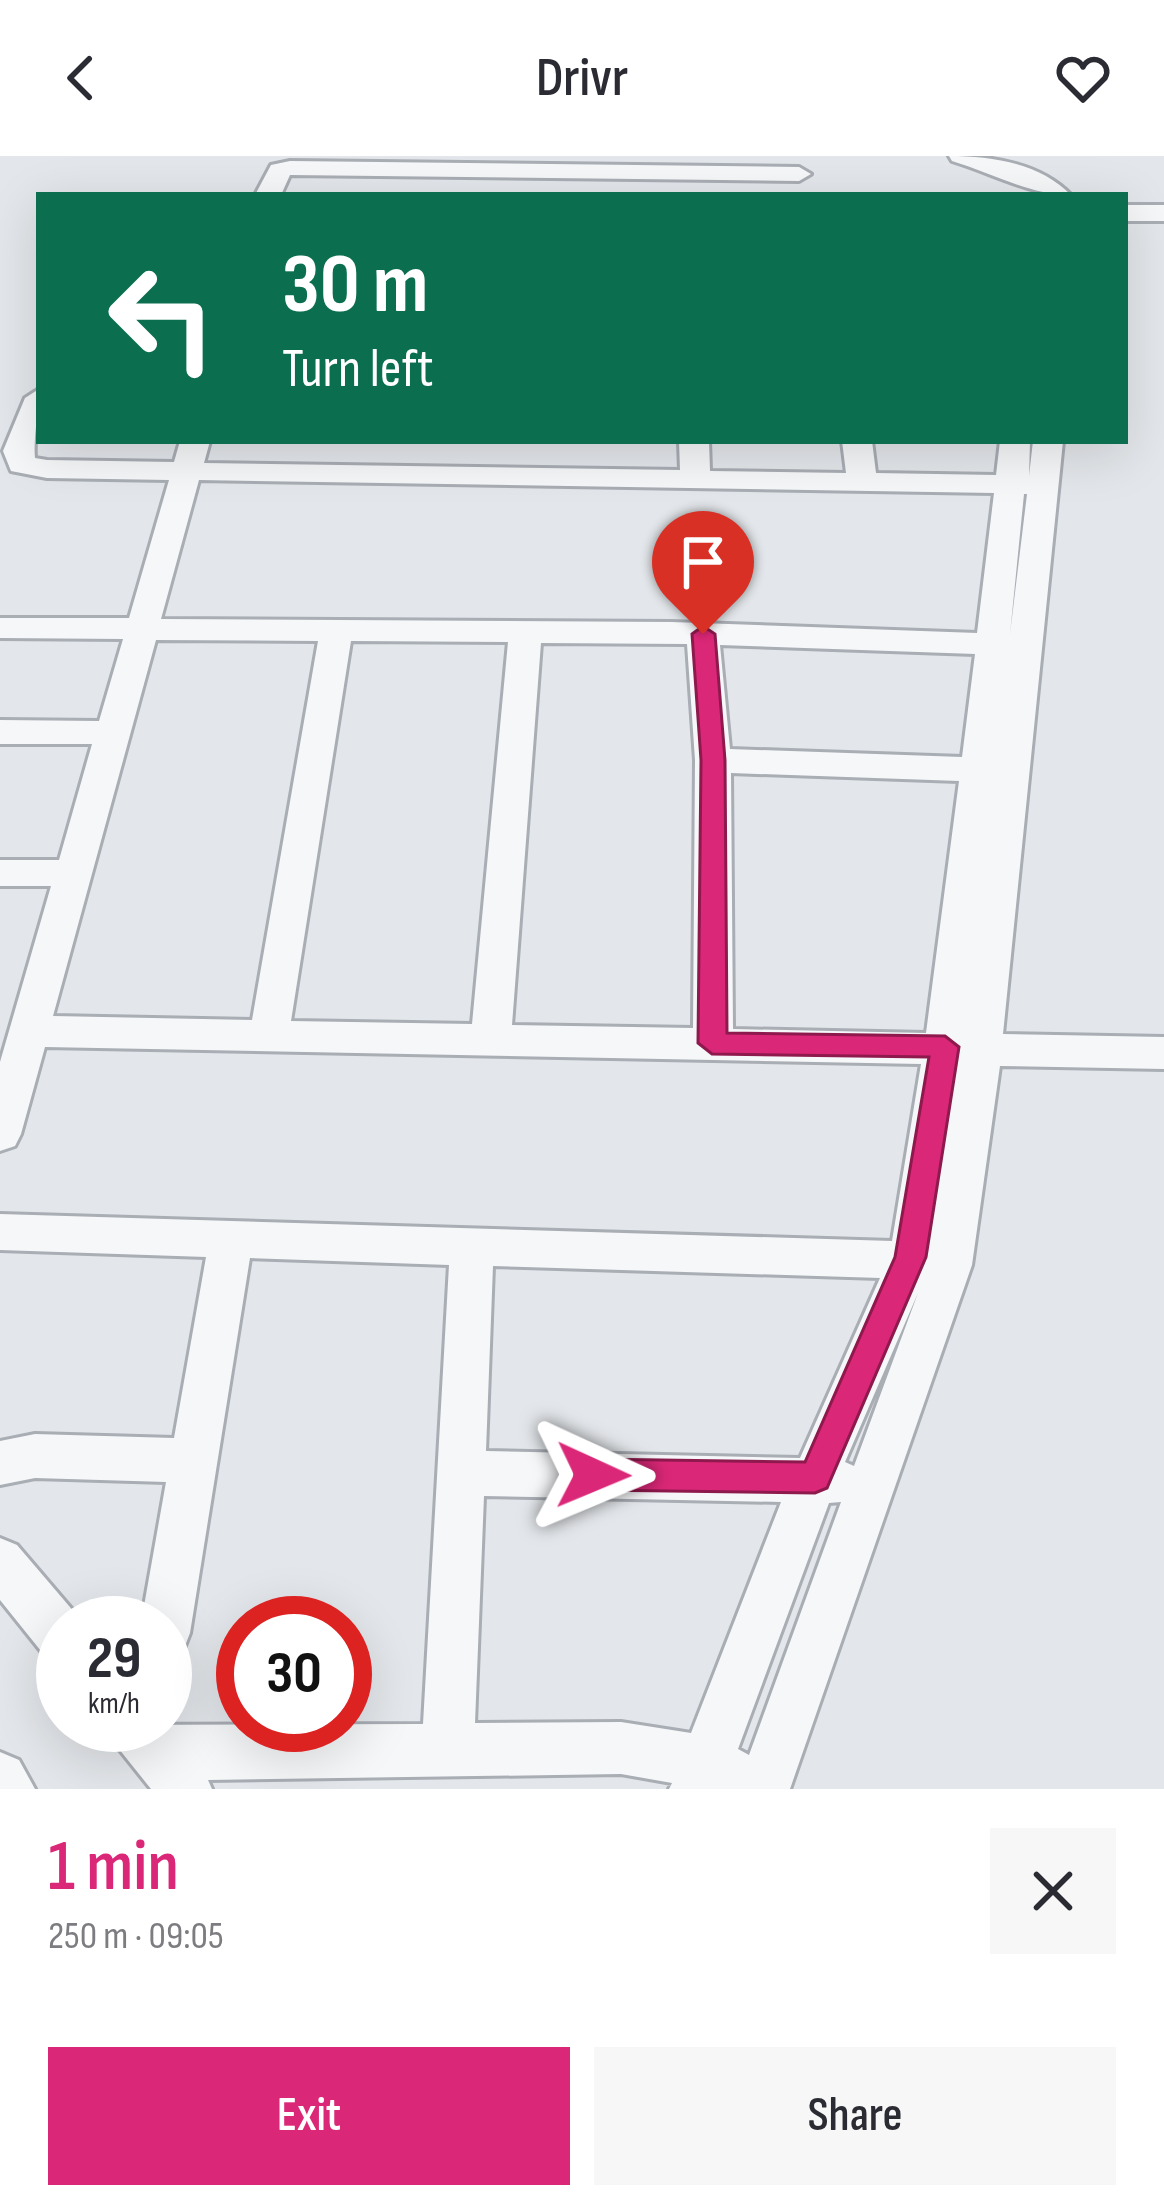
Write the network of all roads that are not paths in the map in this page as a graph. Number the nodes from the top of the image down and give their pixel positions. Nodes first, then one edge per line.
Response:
1 (961, 156) edge
2 (527, 164) edge
3 (992, 165) edge
4 (800, 174) dead end
5 (271, 187) edge
6 (338, 192) edge
7 (1022, 192) edge
8 (1053, 192) edge
9 (1128, 197) edge
10 (1164, 197) edge
11 (1128, 212) edge
12 (1164, 213) edge
13 (36, 406) edge
14 (530, 444) edge
15 (694, 444) edge
16 (857, 444) edge
17 (1016, 444) edge
18 (1047, 444) edge
19 (191, 455) edge
20 (361, 456) edge
21 (527, 475) junction
22 (695, 478) junction
23 (862, 480) junction
24 (1027, 484) junction
25 (0, 628) edge
26 (142, 631) junction
27 (336, 632) junction
28 (525, 632) junction
29 (703, 634) junction
30 (1009, 644) junction
31 (0, 732) edge
32 (113, 733) junction
33 (713, 760) junction
34 (996, 769) junction
35 (0, 872) edge
36 (73, 873) junction
37 (29, 1031) junction
38 (269, 1036) junction
39 (491, 1040) junction
40 (712, 1043) junction
41 (963, 1049) junction
42 (1164, 1053) edge
43 (0, 1134) edge
44 (0, 1232) edge
45 (231, 1238) junction
46 (472, 1245) junction
47 (930, 1261) junction
48 (194, 1461) junction
49 (0, 1463) edge
50 (461, 1473) junction
51 (815, 1477) junction
52 (872, 1487) junction
53 (0, 1562) edge
54 (171, 1596) edge
55 (36, 1605) edge
56 (448, 1751) junction
57 (159, 1756) edge
58 (701, 1776) edge
59 (0, 1779) edge
60 (8, 1789) edge
61 (761, 1789) edge

1 - 3 street
2 - 4 street
2 - 5 street
3 - 7 street
3 - 8 street
5 - 6 street
9 - 10 street
11 - 12 street
13 - 19 street
14 - 21 street
15 - 22 street
16 - 23 street
17 - 24 street
18 - 24 street
19 - 20 street
19 - 26 street
20 - 21 street
21 - 22 street
22 - 23 street
23 - 24 street
24 - 30 street
25 - 26 street
26 - 27 street
26 - 32 street
27 - 28 street
27 - 38 street
28 - 29 street
28 - 39 street
29 - 30 street
29 - 33 street
30 - 34 street
31 - 32 street
32 - 36 street
33 - 34 street
33 - 40 street
34 - 41 street
35 - 36 street
36 - 37 street
37 - 38 street
37 - 43 street
38 - 39 street
39 - 40 street
40 - 41 street
41 - 42 street
41 - 47 street
44 - 45 street
45 - 46 street
45 - 48 street
46 - 47 street
46 - 50 street
47 - 51 street
47 - 52 street
48 - 49 street
48 - 54 street
50 - 51 street
50 - 56 street
51 - 52 street
51 - 58 street
52 - 61 street
53 - 55 street
56 - 57 street
56 - 58 street
58 - 61 street
59 - 60 street

